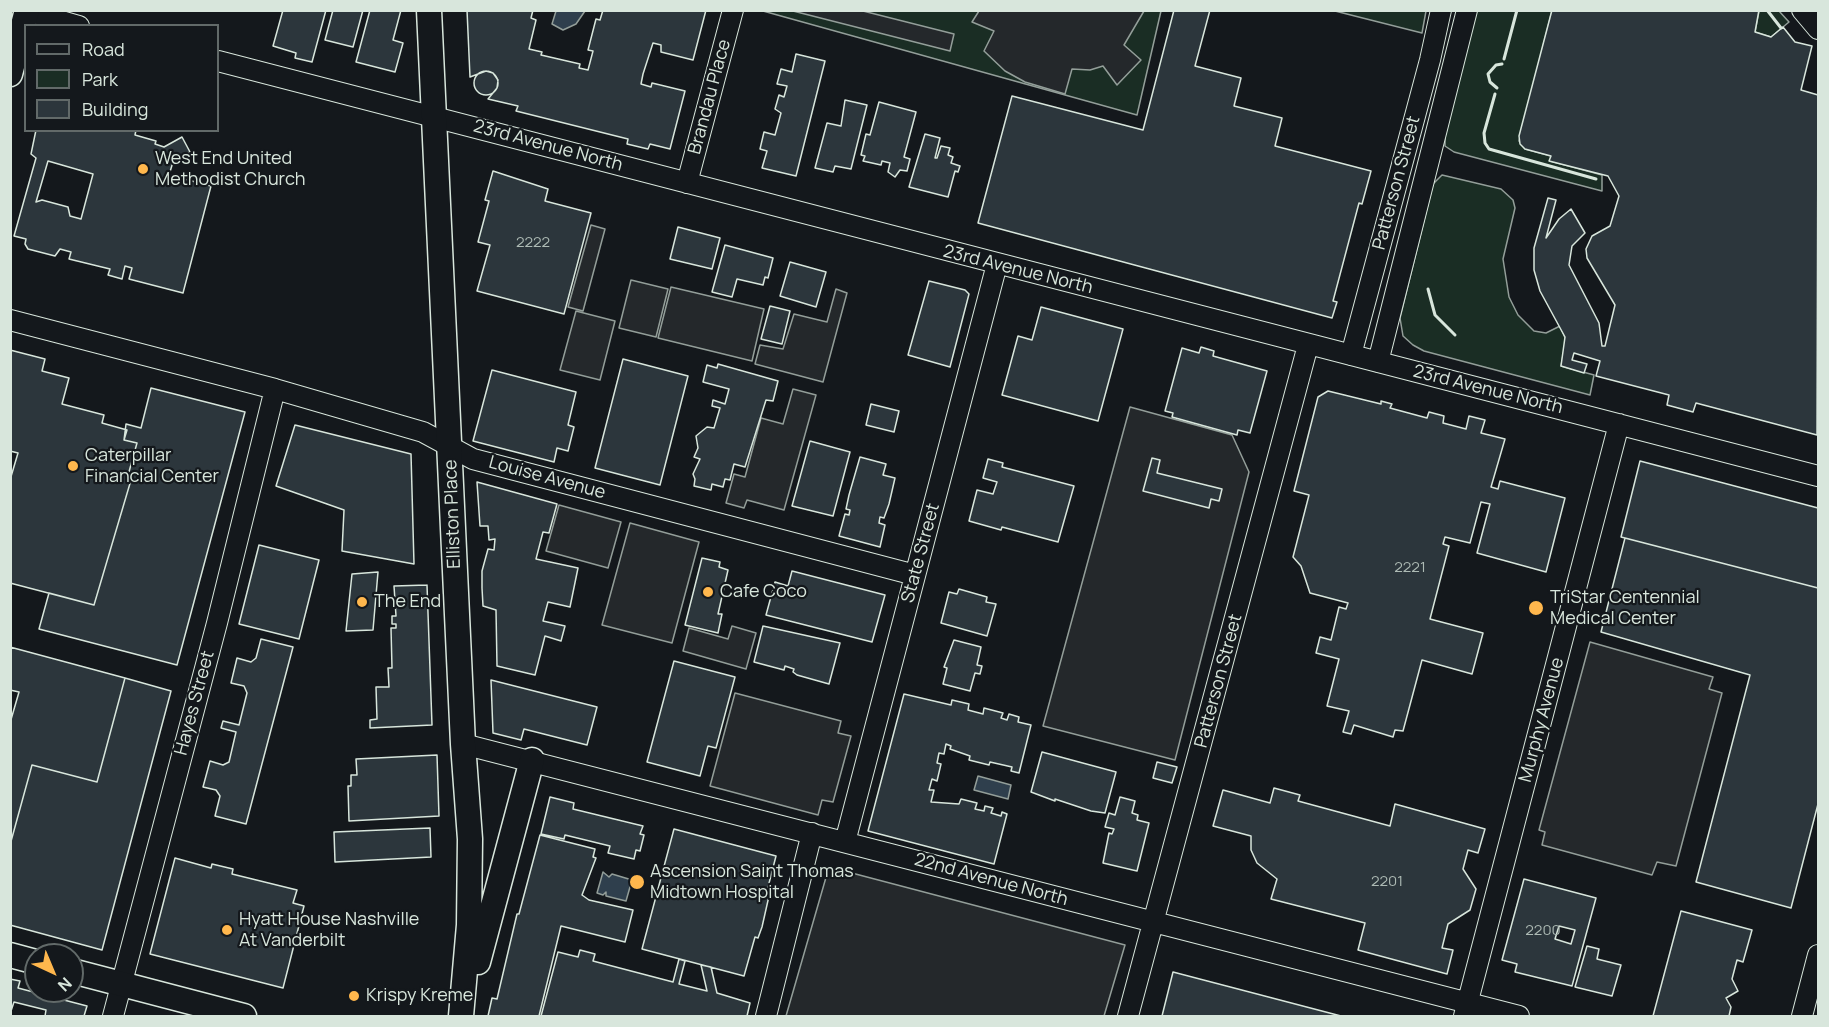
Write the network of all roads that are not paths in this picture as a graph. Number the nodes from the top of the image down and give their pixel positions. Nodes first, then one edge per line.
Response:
1 (429, 10) edge
2 (733, 10) edge
3 (1441, 10) edge
4 (1467, 10) edge
5 (1802, 10) edge
6 (27, 11) edge
7 (72, 24) edge
8 (1818, 29) edge
9 (219, 61) edge
10 (10, 74) edge
11 (434, 116) junction
12 (687, 183) junction
13 (997, 264) junction
14 (10, 320) edge
15 (1308, 345) junction
16 (1351, 355) junction
17 (1378, 362) junction
18 (275, 389) junction
19 (1619, 424) junction
20 (450, 447) junction
21 (1818, 476) edge
22 (915, 575) junction
23 (463, 744) junction
24 (532, 760) junction
25 (812, 834) junction
26 (845, 842) junction
27 (1154, 922) junction
28 (1818, 955) edge
29 (84, 974) edge
30 (122, 984) junction
31 (1466, 1010) edge
32 (112, 1017) edge
33 (244, 1017) edge
34 (462, 1017) edge
35 (766, 1017) edge
36 (1128, 1017) edge
37 (1519, 1017) edge
38 (1802, 1017) edge

1 - 11 main road, Elliston Place
2 - 12 street, Brandau Place
3 - 16 street, Patterson Street
4 - 17 street
5 - 8 street
6 - 7 street
6 - 10 main road
9 - 11 street, 23rd Avenue North
11 - 12 street, 23rd Avenue North
11 - 20 main road, Elliston Place
12 - 13 street, 23rd Avenue North
13 - 15 street, 23rd Avenue North
13 - 22 street, State Street
14 - 18 street, Louise Avenue
15 - 16 street, 23rd Avenue North
15 - 27 street, Patterson Street
16 - 17 street, 23rd Avenue North
17 - 19 street, 23rd Avenue North
18 - 20 street, Louise Avenue
18 - 30 street, Hayes Street
19 - 21 street, 23rd Avenue North
19 - 31 street, Murphy Avenue
20 - 22 street, Louise Avenue
20 - 23 main road, Elliston Place
22 - 26 street, State Street
23 - 24 street, 22nd Avenue North
23 - 34 main road, Elliston Place
24 - 25 street, 22nd Avenue North
24 - 34 main road
25 - 26 street, 22nd Avenue North
25 - 35 street
26 - 27 street, 22nd Avenue North
27 - 31 street, 22nd Avenue North
27 - 36 street, Patterson Street
28 - 38 street
29 - 30 main road
30 - 32 street, Hayes Street
30 - 33 main road
31 - 37 street, 22nd Avenue North

